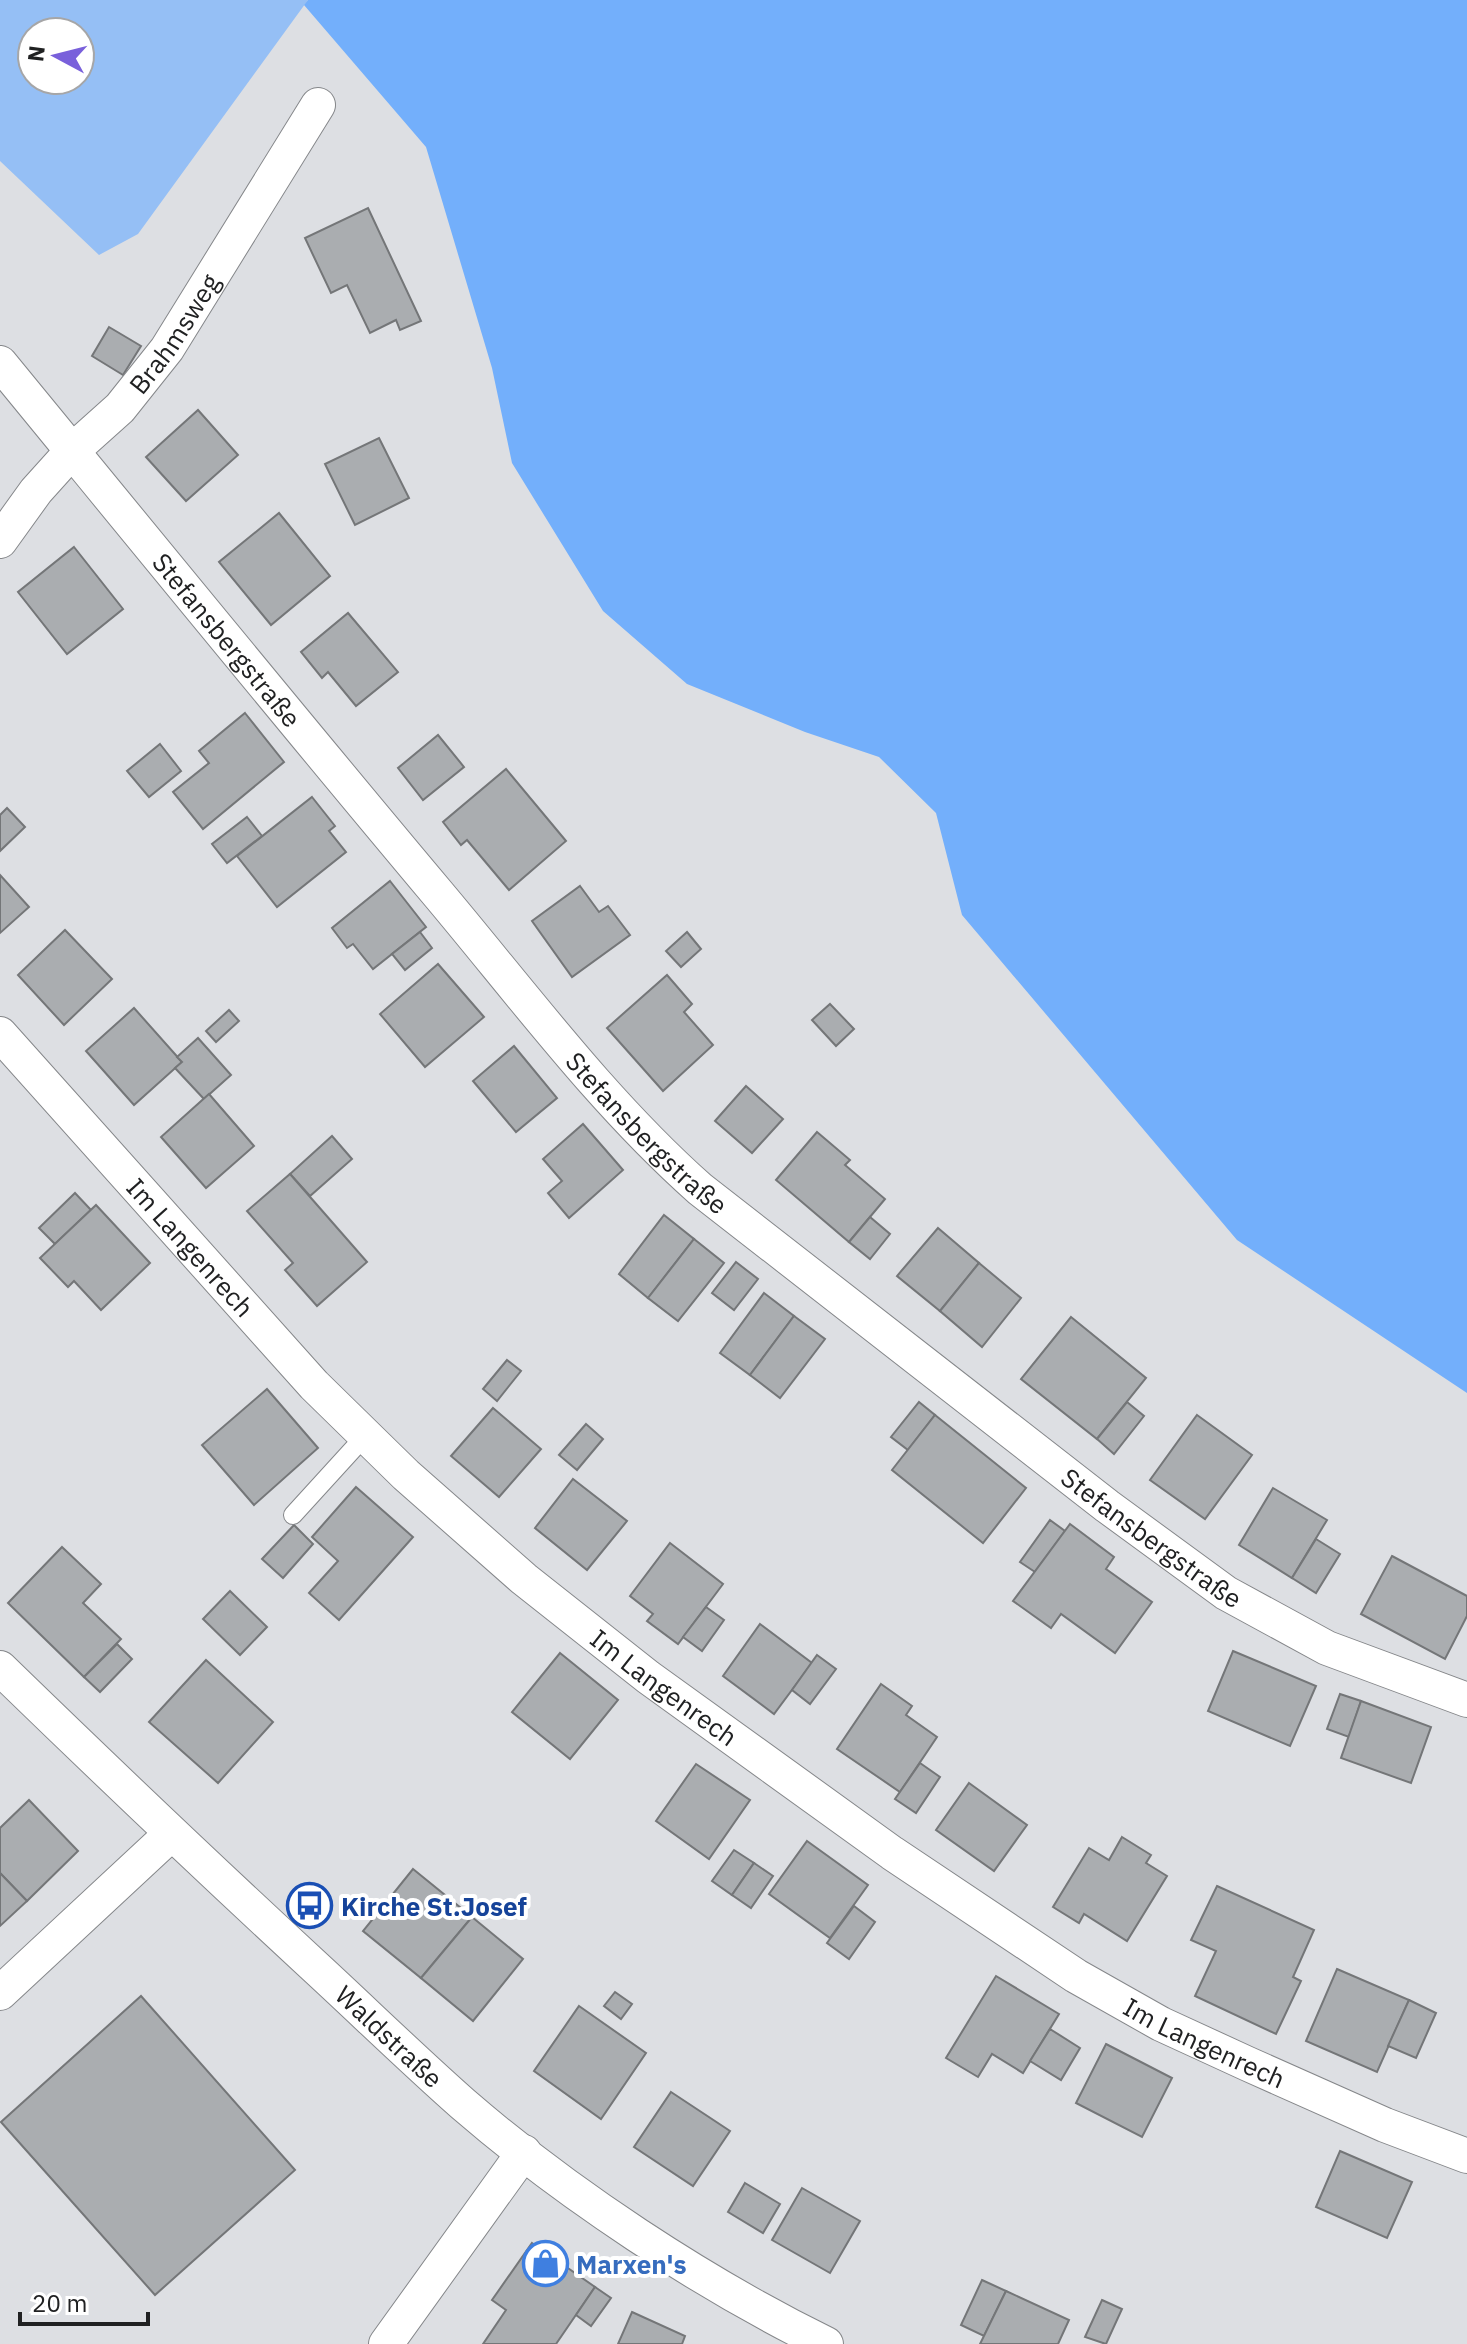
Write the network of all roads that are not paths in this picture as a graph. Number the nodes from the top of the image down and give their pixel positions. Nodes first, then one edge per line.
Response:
1 (318, 105) dead end
2 (0, 363) edge
3 (72, 451) junction
4 (0, 541) edge
5 (0, 1034) edge
6 (365, 1436) junction
7 (293, 1515) dead end
8 (0, 1668) edge
9 (1467, 1700) edge
10 (171, 1834) junction
11 (0, 1993) edge
12 (524, 2152) junction
13 (1467, 2156) edge
14 (386, 2344) edge
15 (826, 2344) edge

1 - 3 street, Brahmsweg
2 - 3 street, Stefansbergstraße
3 - 4 street, Brahmsweg
3 - 9 street, Stefansbergstraße
5 - 6 street, Im Langenrech
6 - 7 lane
6 - 13 street, Im Langenrech
8 - 10 street, Waldstraße
10 - 11 street
10 - 12 street, Waldstraße
12 - 14 street
12 - 15 street, Waldstraße

